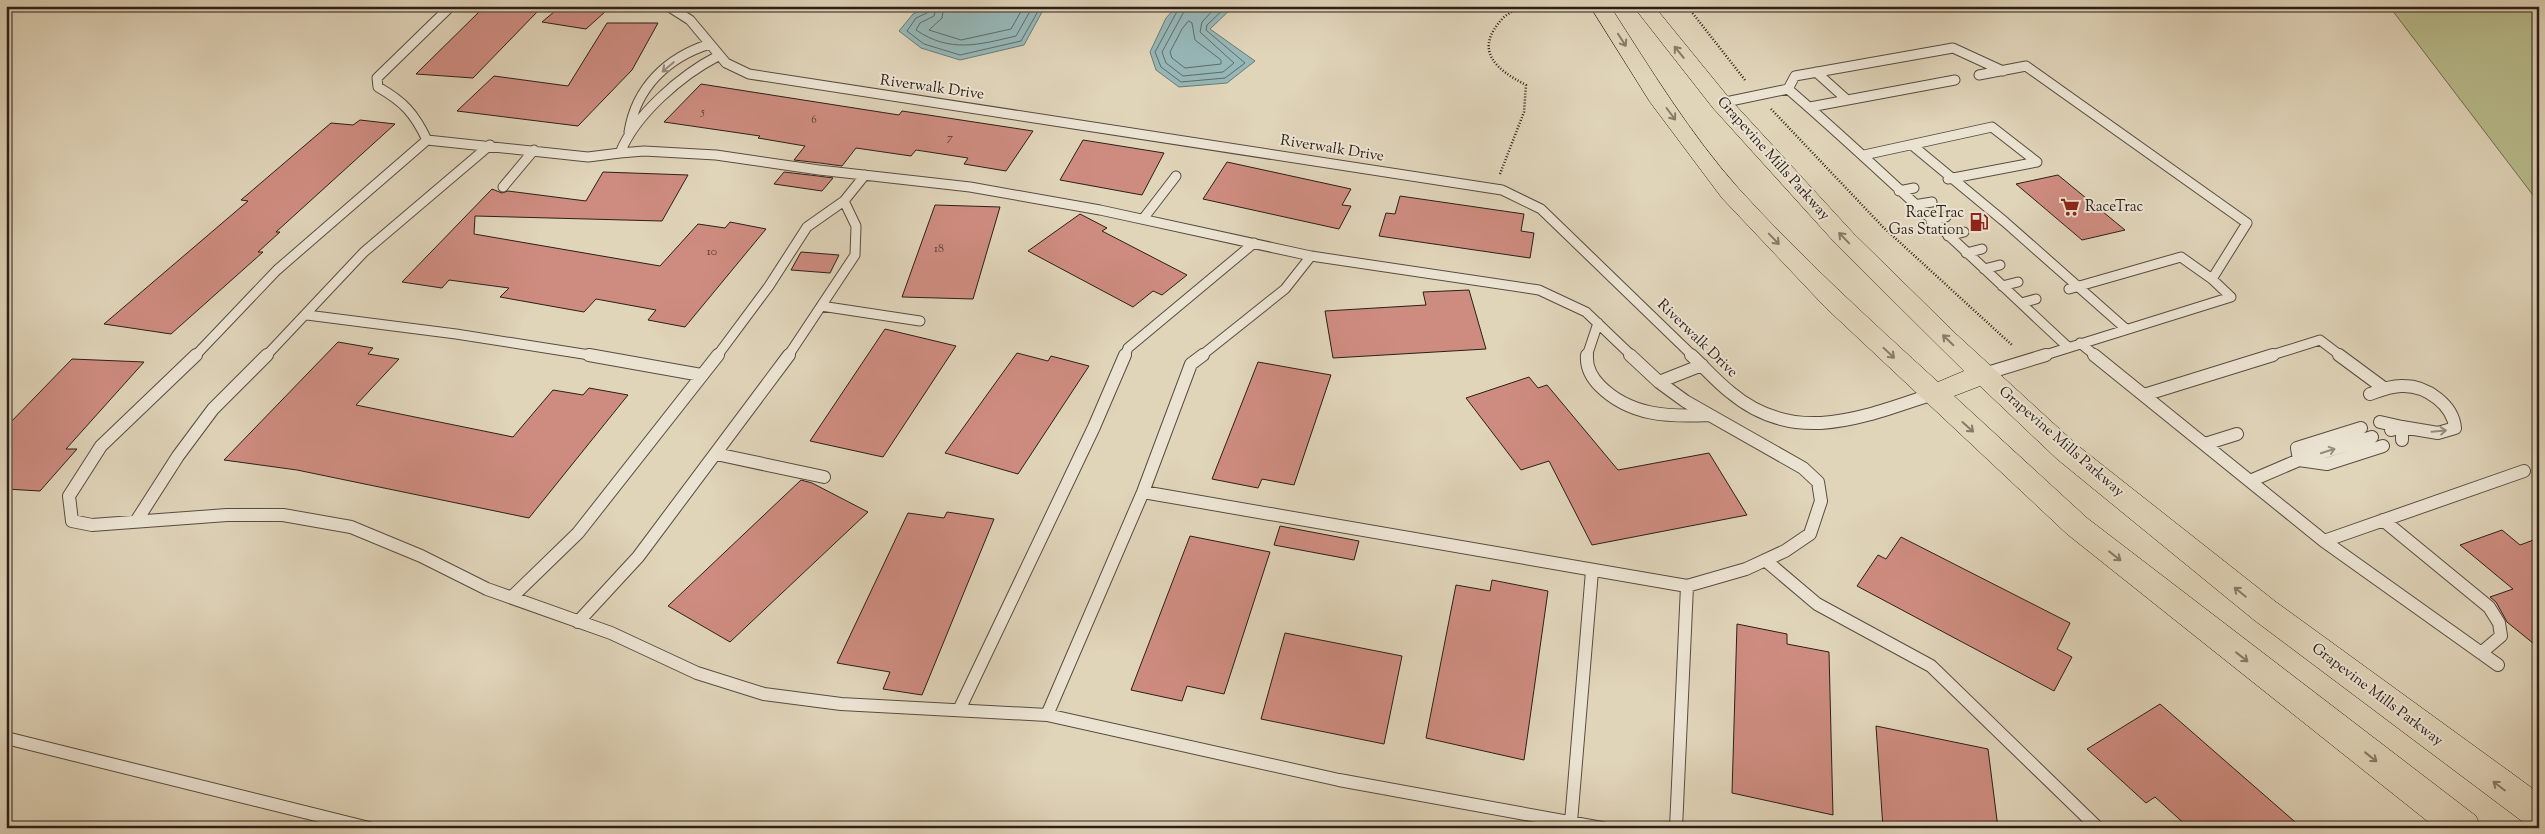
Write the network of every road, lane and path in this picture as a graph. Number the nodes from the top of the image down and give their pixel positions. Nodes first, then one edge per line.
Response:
1 (451, 6) edge
2 (668, 6) edge
3 (1518, 6) edge
4 (1600, 6) edge
5 (1643, 6) edge
6 (1687, 6) edge
7 (710, 44) junction
8 (718, 56) junction
9 (2003, 71) junction
10 (1816, 72) junction
11 (1979, 76) dead end
12 (1955, 80) dead end
13 (1788, 89) junction
14 (1758, 96) junction
15 (1846, 99) junction
16 (1721, 103) junction
17 (1810, 107) junction
18 (629, 132) junction
19 (427, 140) junction
20 (490, 145) junction
21 (1912, 145) junction
22 (534, 150) junction
23 (620, 153) junction
24 (1864, 155) junction
25 (865, 174) junction
26 (1176, 176) dead end
27 (1949, 179) junction
28 (503, 187) dead end
29 (1495, 188) junction
30 (1914, 188) dead end
31 (1899, 191) junction
32 (844, 201) junction
33 (1932, 202) dead end
34 (1914, 205) junction
35 (1946, 217) dead end
36 (1143, 219) junction
37 (1932, 221) junction
38 (1964, 232) dead end
39 (1948, 236) junction
40 (1254, 243) junction
41 (1982, 248) dead end
42 (1966, 253) junction
43 (1311, 256) junction
44 (2000, 265) dead end
45 (1984, 269) junction
46 (2212, 279) junction
47 (2018, 282) dead end
48 (2002, 286) junction
49 (2074, 287) junction
50 (2036, 298) dead end
51 (2021, 303) junction
52 (821, 306) junction
53 (307, 315) junction
54 (920, 321) dead end
55 (1598, 323) junction
56 (2126, 329) junction
57 (2080, 343) junction
58 (2068, 347) junction
59 (2028, 359) junction
60 (1702, 365) junction
61 (1984, 374) junction
62 (701, 375) junction
63 (1659, 382) junction
64 (2385, 389) junction
65 (1933, 394) junction
66 (2370, 394) dead end
67 (2144, 395) junction
68 (1710, 415) junction
69 (2380, 422) dead end
70 (2361, 428) dead end
71 (2396, 428) junction
72 (2237, 434) dead end
73 (2372, 436) dead end
74 (2402, 440) dead end
75 (2205, 444) junction
76 (2383, 446) dead end
77 (716, 454) junction
78 (2299, 460) junction
79 (2524, 471) dead end
80 (824, 477) dead end
81 (2250, 481) junction
82 (1143, 492) junction
83 (137, 520) junction
84 (2384, 520) junction
85 (2324, 541) junction
86 (1765, 560) junction
87 (1592, 571) junction
88 (1686, 586) junction
89 (512, 597) junction
90 (578, 622) junction
91 (2481, 654) junction
92 (2498, 666) dead end
93 (959, 710) junction
94 (1047, 715) junction
95 (6, 738) edge
96 (2539, 814) edge
97 (1571, 822) junction
98 (369, 828) edge
99 (1602, 828) edge
100 (1676, 828) edge
101 (2098, 828) edge
102 (2463, 828) edge

1 - 19 lane
2 - 7 lane, Riverwalk Drive
3 - 29 path
4 -> 65 main road
16 -> 5 main road, Grapevine Mills Parkway
6 - 14 path
7 - 8 lane, Riverwalk Drive
7 -> 18 lane
8 - 18 lane
8 - 29 lane, Riverwalk Drive
9 - 10 lane
9 - 11 lane
9 - 46 lane
10 - 13 lane
10 - 15 lane
12 - 15 lane
13 - 14 lane
13 - 17 lane
14 - 16 lane
14 - 59 path
15 - 17 lane
61 -> 16 main road, Grapevine Mills Parkway
17 - 24 lane
18 - 23 lane
19 - 20 lane
19 - 83 lane
20 - 22 lane
20 - 53 lane
21 - 24 lane
21 - 27 lane
21 - 27 lane
22 - 23 lane
22 - 28 lane
23 - 25 lane
24 - 31 lane
25 - 32 lane
25 - 36 lane
26 - 36 lane
27 - 49 lane
29 - 60 lane, Riverwalk Drive
30 - 31 lane
31 - 34 lane
32 - 52 lane
32 - 62 lane
33 - 34 lane
34 - 37 lane
35 - 37 lane
36 - 40 lane
37 - 39 lane
38 - 39 lane
39 - 42 lane
40 - 43 lane
40 - 93 lane
41 - 42 lane
42 - 45 lane
43 - 55 lane
43 - 82 lane
44 - 45 lane
45 - 48 lane
46 - 49 lane
46 - 56 lane
47 - 48 lane
48 - 51 lane
49 - 56 lane
50 - 51 lane
51 - 58 lane
52 - 54 lane
52 - 77 lane
53 - 62 lane
53 - 83 lane
55 - 63 lane
55 - 68 lane
56 - 57 lane
57 - 58 lane
57 - 67 lane
58 - 59 lane
59 - 61 lane
60 - 63 lane
60 - 65 lane, Riverwalk Drive
61 - 65 main road
96 -> 61 main road, Grapevine Mills Parkway
62 - 89 lane
63 - 68 lane
64 - 66 lane
64 - 67 lane
71 -> 64 lane
65 -> 102 main road
67 - 75 lane
68 - 86 lane
69 - 71 lane
70 - 78 lane
71 - 74 lane
72 - 75 lane
78 -> 73 lane
75 - 81 lane
76 - 78 lane
77 - 80 lane
77 - 90 lane
78 - 81 lane
79 - 84 lane
81 - 85 lane
82 - 87 lane
82 - 94 lane
83 - 89 lane
84 - 85 lane
84 - 91 lane
85 - 91 lane
86 - 88 lane
86 - 101 lane
87 - 88 lane
87 - 97 lane
88 - 100 lane
89 - 90 lane
90 - 93 lane
91 - 92 lane
93 - 94 lane
94 - 97 lane
95 - 98 lane
97 - 99 lane

